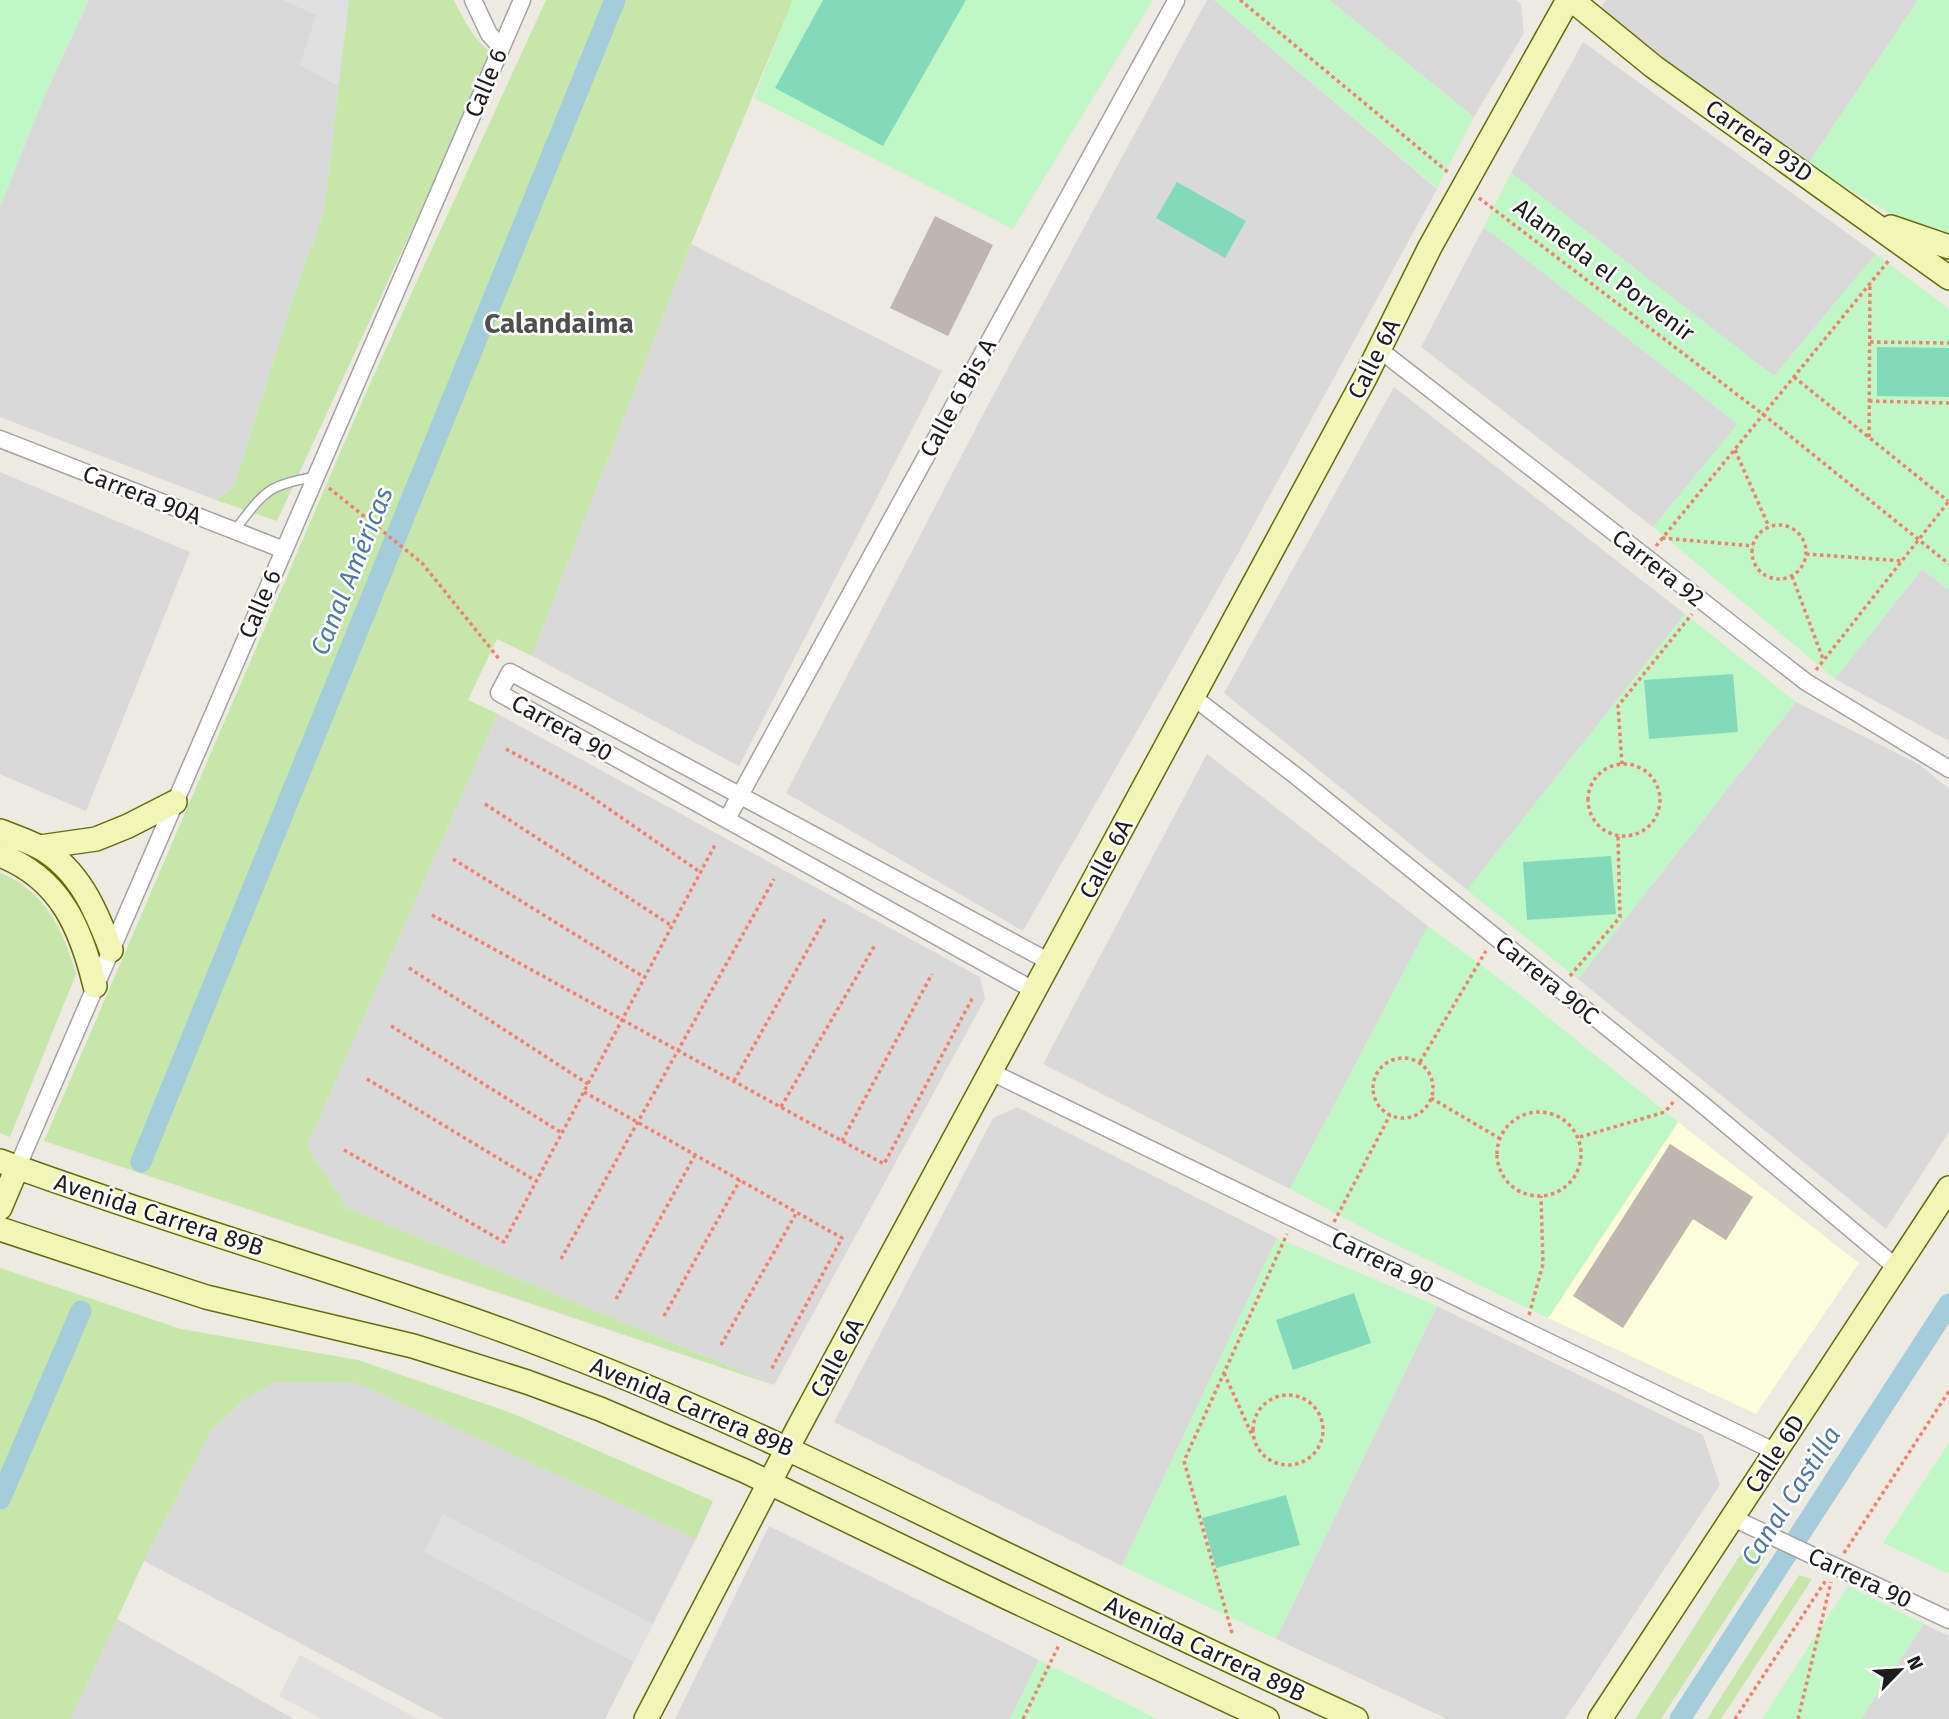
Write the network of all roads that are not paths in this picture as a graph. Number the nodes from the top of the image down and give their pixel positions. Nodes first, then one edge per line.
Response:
1 (473, 0) edge
2 (522, 0) edge
3 (1570, 0) edge
4 (1176, 1) edge
5 (501, 47) junction
6 (1868, 219) junction
7 (1949, 247) edge
8 (1949, 278) edge
9 (1380, 350) junction
10 (0, 439) edge
11 (315, 477) junction
12 (234, 531) junction
13 (284, 550) junction
14 (1193, 697) junction
15 (1949, 769) edge
16 (740, 795) junction
17 (175, 802) junction
18 (727, 819) junction
19 (0, 831) edge
20 (40, 848) junction
21 (0, 855) edge
22 (111, 950) junction
23 (1050, 962) junction
24 (95, 986) junction
25 (1035, 990) junction
26 (991, 1072) junction
27 (9, 1165) edge
28 (1949, 1188) edge
29 (0, 1207) edge
30 (0, 1228) edge
31 (1897, 1268) junction
32 (788, 1448) junction
33 (1776, 1452) junction
34 (769, 1484) junction
35 (1733, 1517) junction
36 (1949, 1620) edge
37 (646, 1719) edge
38 (1267, 1719) edge
39 (1356, 1719) edge
40 (1600, 1719) edge

1 - 5 street
2 - 5 street, Calle 6
3 - 6 main road, Carrera 93D
3 - 9 main road, Calle 6A
4 - 16 street, Calle 6 Bis A
5 - 11 street, Calle 6
6 - 7 main road
6 - 8 main road, Carrera 93D
9 - 14 main road, Calle 6A
9 - 15 street, Carrera 92
10 - 12 street, Carrera 90A
11 - 12 lane
11 - 13 street, Calle 6
12 - 13 street, Carrera 90A
13 - 17 street, Calle 6
14 - 23 main road, Calle 6A
14 - 31 street, Carrera 90C
16 - 18 street, Calle 6 Bis A
16 - 18 street, Carrera 90
16 - 23 street, Carrera 90
17 - 20 main road
17 - 22 street, Calle 6
18 - 25 street, Carrera 90
19 - 20 main road
20 - 22 main road
21 - 24 main road
22 - 24 street, Calle 6
23 - 25 main road, Calle 6A
24 - 27 street, Calle 6
25 - 26 main road, Calle 6A
26 - 32 main road, Calle 6A
26 - 33 street, Carrera 90
27 - 29 main road, Calle 6
27 - 32 main road, Avenida Carrera 89B
28 - 31 main road, Calle 6D
30 - 34 main road, Avenida Carrera 89B
31 - 33 main road, Calle 6D
32 - 34 main road, Calle 6A
32 - 39 main road, Avenida Carrera 89B
33 - 35 main road, Calle 6D
34 - 37 main road, Calle 6A
34 - 38 main road, Avenida Carrera 89B
35 - 36 street, Carrera 90
35 - 40 main road, Calle 6D

